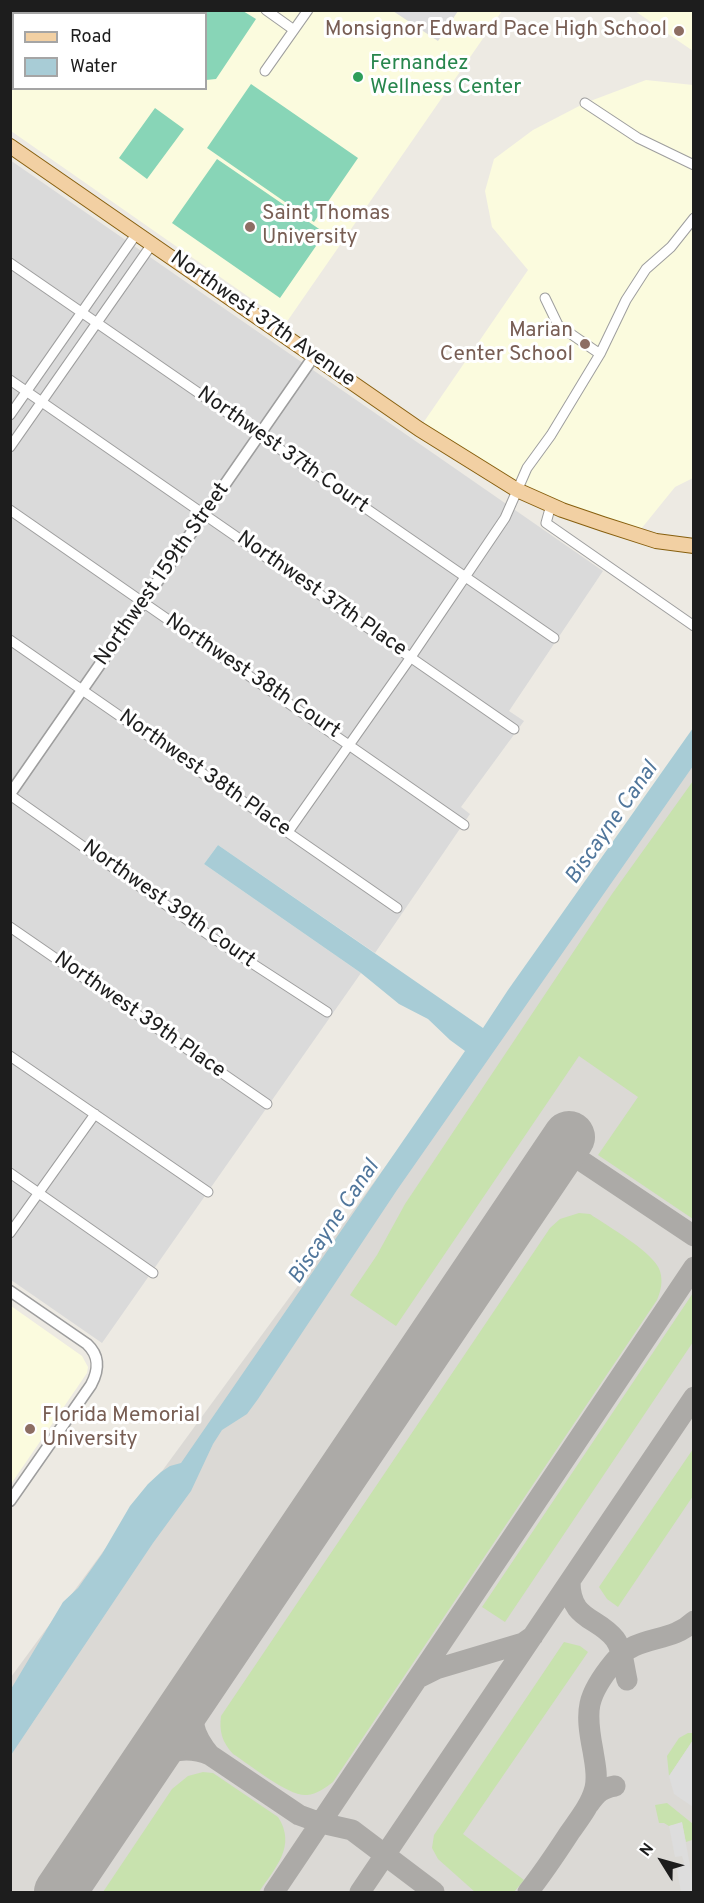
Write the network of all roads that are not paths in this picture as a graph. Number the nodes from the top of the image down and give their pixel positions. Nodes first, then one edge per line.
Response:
1 (266, 10) edge
2 (308, 10) edge
3 (294, 30) junction
4 (265, 71) dead end
5 (585, 103) dead end
6 (10, 146) edge
7 (693, 165) edge
8 (693, 218) edge
9 (137, 233) junction
10 (152, 244) junction
11 (10, 263) edge
12 (545, 298) dead end
13 (82, 313) junction
14 (97, 323) junction
15 (600, 354) junction
16 (314, 356) junction
17 (10, 380) edge
18 (27, 391) junction
19 (42, 402) junction
20 (10, 415) edge
21 (260, 435) junction
22 (10, 447) edge
23 (517, 490) junction
24 (552, 505) junction
25 (10, 510) edge
26 (205, 514) junction
27 (693, 546) edge
28 (465, 577) junction
29 (144, 602) junction
30 (693, 626) edge
31 (555, 639) dead end
32 (10, 640) edge
33 (411, 657) junction
34 (83, 690) junction
35 (513, 729) dead end
36 (350, 744) junction
37 (10, 795) edge
38 (464, 825) dead end
39 (288, 832) junction
40 (398, 908) dead end
41 (10, 927) edge
42 (327, 1012) dead end
43 (10, 1056) edge
44 (267, 1104) dead end
45 (95, 1114) junction
46 (10, 1173) edge
47 (39, 1192) junction
48 (207, 1192) dead end
49 (10, 1233) edge
50 (153, 1273) dead end
51 (10, 1291) edge
52 (10, 1501) edge

1 - 3 street
2 - 3 street
3 - 4 street
5 - 7 street
6 - 9 main road, Northwest 37th Avenue
8 - 15 street
9 - 10 main road, Northwest 37th Avenue
9 - 13 street
10 - 14 street
10 - 16 main road, Northwest 37th Avenue
11 - 13 street, Northwest 37th Court
12 - 15 street
13 - 14 street, Northwest 37th Court
13 - 18 street
14 - 19 street
14 - 21 street, Northwest 37th Court
15 - 23 street
16 - 21 street, Northwest 159th Street
16 - 23 main road, Northwest 37th Avenue
17 - 18 street, Northwest 37th Place
18 - 19 street, Northwest 37th Place
18 - 20 street
19 - 22 street
19 - 26 street, Northwest 37th Place
21 - 26 street, Northwest 159th Street
21 - 28 street, Northwest 37th Court
23 - 24 main road, Northwest 37th Avenue
23 - 28 street
24 - 27 main road, Northwest 37th Avenue
24 - 30 street
25 - 29 street, Northwest 38th Court
26 - 29 street, Northwest 159th Street
26 - 33 street, Northwest 37th Place
28 - 31 street, Northwest 37th Court
28 - 33 street
29 - 34 street, Northwest 159th Street
29 - 36 street, Northwest 38th Court
32 - 34 street, Northwest 38th Place
33 - 35 street, Northwest 37th Place
33 - 36 street
34 - 37 street, Northwest 159th Street
34 - 39 street, Northwest 38th Place
36 - 38 street, Northwest 38th Court
36 - 39 street
37 - 42 street, Northwest 39th Court
39 - 40 street, Northwest 38th Place
41 - 44 street, Northwest 39th Place
43 - 45 street
45 - 47 street
45 - 48 street
46 - 47 street
47 - 49 street
47 - 50 street
51 - 52 street

